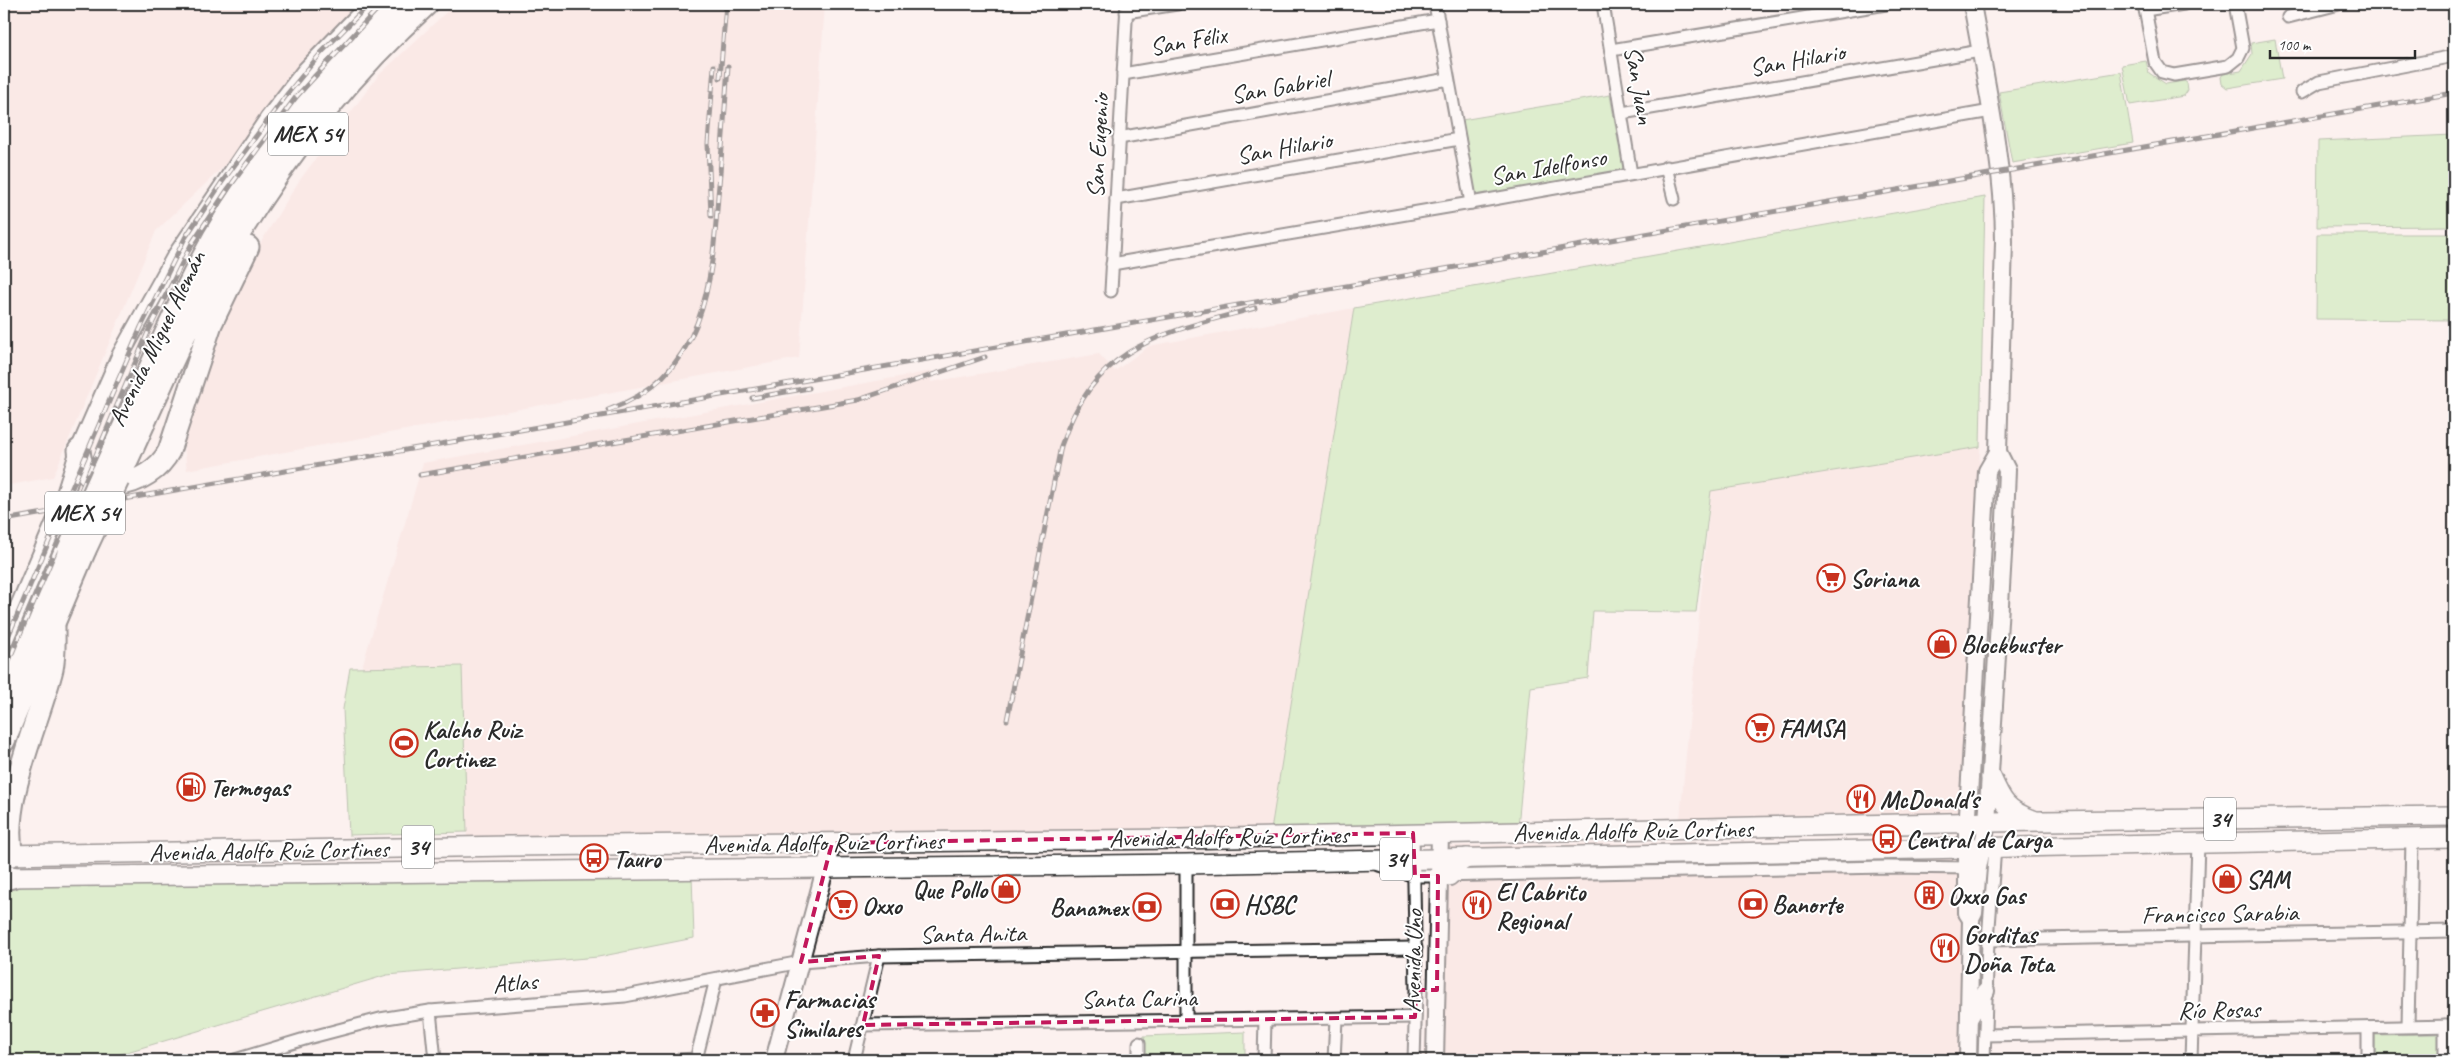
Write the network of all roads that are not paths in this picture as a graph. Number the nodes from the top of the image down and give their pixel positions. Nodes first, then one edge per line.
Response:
1 (370, 4) edge
2 (401, 4) edge
3 (427, 4) edge
4 (1177, 4) edge
5 (1436, 4) edge
6 (1603, 4) edge
7 (1886, 4) edge
8 (1972, 4) edge
9 (2184, 4) edge
10 (2235, 4) edge
11 (2339, 4) edge
12 (2144, 7) edge
13 (1126, 8) edge
14 (2288, 17) dead end
15 (1438, 20) junction
16 (1611, 50) junction
17 (1980, 50) junction
18 (2454, 56) edge
19 (1124, 74) junction
20 (1448, 79) junction
21 (2302, 92) dead end
22 (1990, 111) junction
23 (1622, 112) junction
24 (1119, 138) junction
25 (1460, 139) junction
26 (302, 143) junction
27 (1666, 168) junction
28 (1631, 174) junction
29 (1116, 199) junction
30 (1674, 199) dead end
31 (1471, 203) junction
32 (1112, 264) junction
33 (1111, 291) dead end
34 (79, 450) junction
35 (1998, 452) junction
36 (110, 477) junction
37 (77, 550) junction
38 (54, 627) junction
39 (4, 642) edge
40 (4, 698) edge
41 (4, 741) edge
42 (1991, 777) junction
43 (2454, 816) edge
44 (2036, 822) junction
45 (1968, 824) junction
46 (1987, 824) junction
47 (1413, 833) junction
48 (1440, 833) junction
49 (2454, 838) edge
50 (2412, 839) junction
51 (832, 843) junction
52 (2198, 843) junction
53 (1981, 848) junction
54 (8, 855) edge
55 (1888, 859) junction
56 (1186, 864) junction
57 (825, 866) junction
58 (1415, 867) junction
59 (1972, 868) junction
60 (1441, 870) junction
61 (6, 878) edge
62 (2454, 931) edge
63 (2410, 932) junction
64 (2193, 936) junction
65 (1988, 940) junction
66 (1416, 948) junction
67 (1185, 953) junction
68 (879, 956) junction
69 (801, 962) junction
70 (716, 979) junction
71 (1416, 990) junction
72 (1436, 990) junction
73 (1986, 991) junction
74 (430, 1011) junction
75 (1415, 1017) junction
76 (1186, 1019) junction
77 (1336, 1019) junction
78 (1969, 1019) junction
79 (1265, 1020) junction
80 (863, 1025) junction
81 (2408, 1026) junction
82 (2450, 1026) edge
83 (2368, 1028) junction
84 (2191, 1032) junction
85 (1985, 1035) junction
86 (1139, 1043) dead end
87 (235, 1060) edge
88 (435, 1060) edge
89 (678, 1060) edge
90 (696, 1060) edge
91 (774, 1060) edge
92 (854, 1060) edge
93 (1139, 1060) edge
94 (1264, 1060) edge
95 (1334, 1060) edge
96 (1414, 1060) edge
97 (1435, 1060) edge
98 (1968, 1060) edge
99 (1984, 1060) edge
100 (2191, 1060) edge
101 (2368, 1060) edge
102 (2445, 1060) edge

1 - 34 street
2 - 36 highway, Avenida Miguel Alemán / MEX 54
3 - 26 highway, Avenida Miguel Alemán / MEX 54
4 - 13 street
5 - 15 street
6 - 16 street, San Juan
7 - 16 street
8 - 17 street
9 - 12 street
10 - 12 street
11 - 14 street
13 - 19 street, San Eugenio
15 - 19 street, San Félix
15 - 20 street
16 - 23 street, San Juan
17 - 22 street
17 - 23 street, San Hilario
18 - 21 street
19 - 24 street, San Eugenio
20 - 24 street, San Gabriel
20 - 25 street
22 - 27 street, San Idelfonso
22 - 35 street
23 - 28 street, San Juan
24 - 29 street, San Eugenio
25 - 29 street, San Hilario
25 - 31 street
26 - 34 highway
26 - 36 highway, Avenida Miguel Alemán / MEX 54
27 - 28 street, San Idelfonso
27 - 30 street
28 - 31 street, San Idelfonso
29 - 32 street, San Eugenio
31 - 32 street, San Idelfonso
32 - 33 street, San Eugenio
34 - 39 street
35 - 42 street
35 - 45 street
36 - 37 highway, Avenida Miguel Alemán / MEX 54, bridge
37 - 38 highway, Avenida Miguel Alemán / MEX 54
37 - 40 highway, Avenida Miguel Alemán / MEX 54
38 - 41 highway, Avenida Miguel Alemán / MEX 54
38 - 54 highway
42 - 44 main road
42 - 46 street
43 - 44 main road, Avenida Adolfo Ruíz Cortines / 34
44 - 46 main road, Avenida Adolfo Ruíz Cortines / 34
45 - 46 main road, Avenida Adolfo Ruíz Cortines / 34
45 - 48 main road, Avenida Adolfo Ruíz Cortines / 34
45 - 53 street
46 - 53 street
47 - 48 main road, Avenida Adolfo Ruíz Cortines / 34
47 - 51 main road, Avenida Adolfo Ruíz Cortines / 34
47 - 58 street, Avenida Uno
48 - 60 street, Avenida Uno
49 - 50 main road, Avenida Adolfo Ruíz Cortines / 34
50 - 52 main road, Avenida Adolfo Ruíz Cortines / 34
50 - 63 street
51 - 54 main road, Avenida Adolfo Ruíz Cortines / 34
51 - 57 street
52 - 53 main road, Avenida Adolfo Ruíz Cortines / 34
52 - 64 street
53 - 55 main road, Avenida Adolfo Ruíz Cortines / 34
53 - 59 street
53 - 65 street
55 - 59 street
55 - 60 street
55 - 60 main road, Avenida Adolfo Ruíz Cortines / 34
56 - 57 main road, Avenida Adolfo Ruíz Cortines / 34
56 - 58 main road, Avenida Adolfo Ruíz Cortines / 34
56 - 67 street
57 - 61 main road, Avenida Adolfo Ruíz Cortines / 34
57 - 69 street
58 - 60 main road, Avenida Adolfo Ruíz Cortines / 34
58 - 66 street, Avenida Uno
59 - 78 street
60 - 72 street, Avenida Uno
62 - 63 street, Francisco Sarabia
63 - 64 street, Francisco Sarabia
63 - 81 street
64 - 65 street, Francisco Sarabia
64 - 84 street
65 - 73 street
66 - 67 street, Santa Anita
66 - 71 street, Avenida Uno
67 - 68 street, Santa Anita
67 - 76 street
68 - 69 street, Santa Anita
68 - 80 street
69 - 70 street, Atlas
69 - 91 street
70 - 74 street, Atlas
70 - 90 street
71 - 72 street
71 - 75 street, Avenida Uno
72 - 97 street, Avenida Uno
73 - 78 street
73 - 85 street
74 - 87 street, Atlas
74 - 88 street
75 - 77 street, Santa Carina
75 - 96 street, Avenida Uno
76 - 79 street, Santa Carina
76 - 80 street, Santa Carina
77 - 79 street, Santa Carina
77 - 95 street
78 - 98 street
79 - 94 street
80 - 92 street
81 - 82 street, Río Rosas
81 - 83 street, Río Rosas
82 - 102 street
83 - 84 street, Río Rosas
83 - 101 street
84 - 85 street, Río Rosas
84 - 100 street
85 - 99 street
86 - 93 street
89 - 90 street

